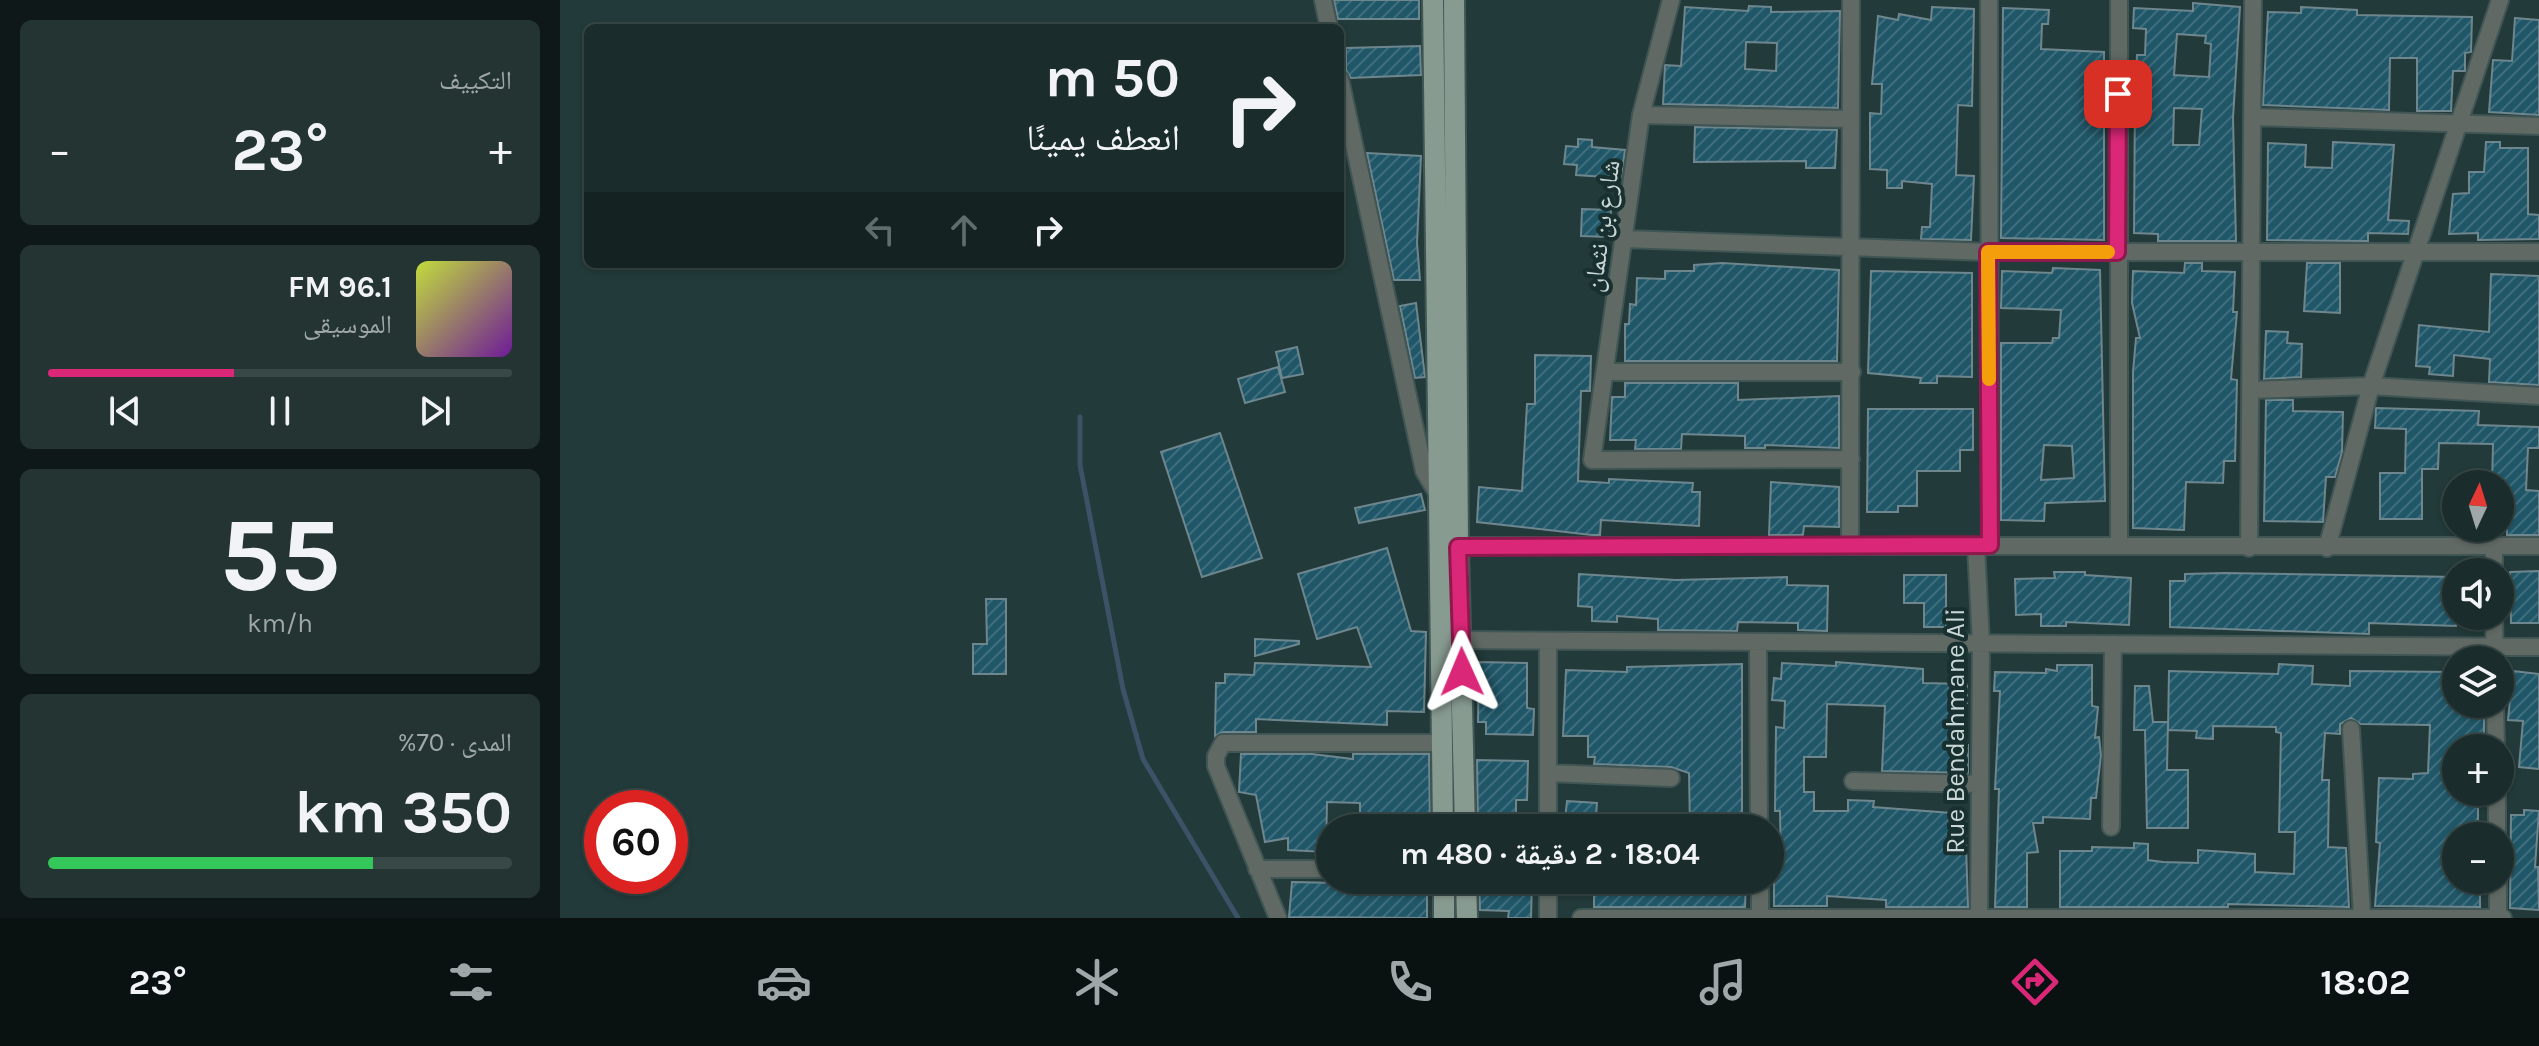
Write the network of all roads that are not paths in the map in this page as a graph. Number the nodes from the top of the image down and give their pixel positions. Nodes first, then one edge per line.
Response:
1 (1323, 0) edge
2 (1433, 0) edge
3 (1454, 0) edge
4 (1671, 0) edge
5 (1851, 0) edge
6 (1989, 0) edge
7 (2119, 0) edge
8 (2253, 0) edge
9 (2500, 0) edge
10 (1328, 24) edge
11 (1344, 98) edge
12 (1641, 115) junction
13 (2253, 117) junction
14 (1848, 119) junction
15 (2457, 123) junction
16 (2539, 126) edge
17 (1625, 239) junction
18 (1850, 249) junction
19 (2416, 251) junction
20 (1988, 252) junction
21 (2117, 252) junction
22 (2539, 252) edge
23 (2251, 254) junction
24 (1607, 372) junction
25 (1852, 372) junction
26 (2371, 386) junction
27 (2251, 390) junction
28 (2539, 396) edge
29 (1851, 459) junction
30 (1440, 499) junction
31 (2494, 544) junction
32 (1983, 545) junction
33 (2119, 545) junction
34 (1449, 546) junction
35 (1850, 546) junction
36 (2539, 546) edge
37 (2249, 548) junction
38 (2327, 548) junction
39 (2494, 558) edge
40 (1461, 640) junction
41 (1548, 641) junction
42 (1758, 642) junction
43 (1981, 643) junction
44 (2113, 644) junction
45 (2539, 647) edge
46 (2514, 650) edge
47 (2442, 652) edge
48 (2351, 729) dead end
49 (1441, 743) junction
50 (1548, 773) junction
51 (1671, 778) dead end
52 (1853, 781) dead end
53 (1980, 784) junction
54 (1443, 814) edge
55 (1465, 814) edge
56 (1548, 814) edge
57 (1759, 814) edge
58 (2111, 827) dead end
59 (1257, 869) junction
60 (1316, 869) edge
61 (1444, 894) edge
62 (1466, 894) edge
63 (1548, 894) edge
64 (1760, 894) edge
65 (2499, 894) edge
66 (1979, 916) edge
67 (2362, 916) junction
68 (1760, 917) edge
69 (1278, 918) edge
70 (1444, 918) edge
71 (1467, 918) edge
72 (1548, 918) edge
73 (1581, 918) edge
74 (2501, 918) edge

1 - 10 street
2 - 30 main road
3 - 34 main road
4 - 12 street, شارع بن نثمان
5 - 14 street
6 - 20 street, Rue Bendahmane Ali
7 - 21 street
8 - 13 street
9 - 15 street
11 - 30 street
12 - 14 street
12 - 17 street, شارع بن نثمان
13 - 15 street
13 - 23 street
14 - 18 street
15 - 16 street
15 - 19 street
17 - 18 street
17 - 24 street, شارع بن نثمان
18 - 20 street
18 - 25 street
19 - 22 street
19 - 23 street
19 - 26 street
20 - 21 street
20 - 32 street, Rue Bendahmane Ali
21 - 23 street
21 - 33 street
23 - 27 street
24 - 25 street
24 - 29 street, شارع بن نثمان
25 - 29 street
26 - 27 street
26 - 28 street
26 - 38 street
27 - 37 street
29 - 35 street
30 - 34 main road
31 - 36 street
31 - 38 street
31 - 39 street
32 - 33 street
32 - 35 street
32 - 43 street, Rue Bendahmane Ali
33 - 37 street
34 - 35 street
34 - 40 main road
34 - 49 main road
37 - 38 street
40 - 41 street
40 - 55 main road
41 - 42 street
41 - 50 street
42 - 43 street
42 - 57 street
43 - 44 street
43 - 53 street, Rue Bendahmane Ali
44 - 47 street
44 - 58 street
45 - 46 street
48 - 67 street
49 - 54 main road
49 - 59 street
50 - 51 street
50 - 56 street
52 - 53 street
53 - 66 street, Rue Bendahmane Ali
59 - 60 street
59 - 69 street
61 - 70 main road
62 - 71 main road
63 - 72 street
64 - 68 street
65 - 74 street
66 - 67 street
66 - 68 street
67 - 74 street
68 - 73 street

